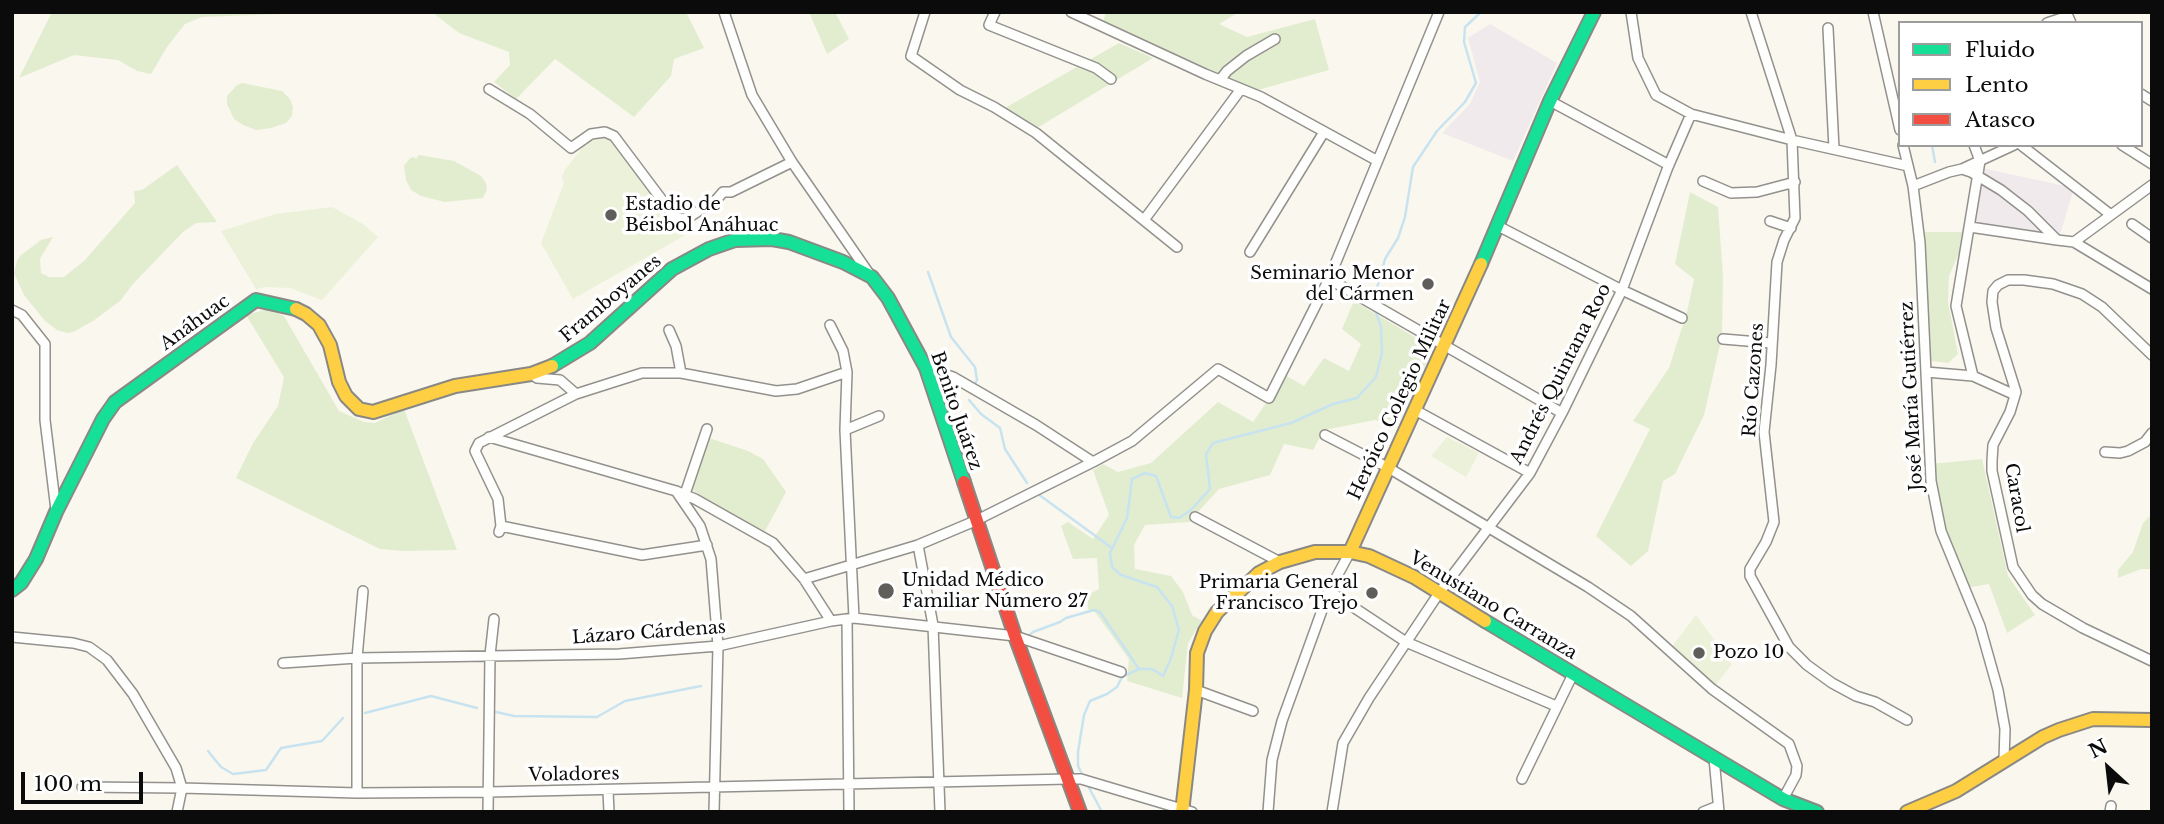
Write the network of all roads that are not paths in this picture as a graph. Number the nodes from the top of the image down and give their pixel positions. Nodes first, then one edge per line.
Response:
1 (724, 12) edge
2 (925, 12) edge
3 (995, 12) edge
4 (1071, 12) edge
5 (1439, 12) edge
6 (1594, 12) edge
7 (1631, 12) edge
8 (1751, 12) edge
9 (1873, 12) edge
10 (2053, 21) edge
11 (2070, 21) edge
12 (1828, 28) dead end
13 (1275, 39) dead end
14 (1111, 79) dead end
15 (1220, 80) junction
16 (489, 89) dead end
17 (1241, 89) junction
18 (1550, 101) junction
19 (1692, 114) junction
20 (1898, 121) edge
21 (1324, 132) junction
22 (1792, 140) junction
23 (1903, 147) edge
24 (1975, 147) edge
25 (2010, 147) edge
26 (2024, 147) edge
27 (2125, 147) edge
28 (1834, 149) junction
29 (1377, 160) junction
30 (1980, 161) junction
31 (792, 162) junction
32 (1669, 164) junction
33 (2152, 164) edge
34 (1908, 166) junction
35 (1962, 169) junction
36 (1976, 177) junction
37 (1703, 180) dead end
38 (1795, 182) junction
39 (2152, 185) edge
40 (1913, 186) junction
41 (2111, 215) junction
42 (1144, 220) junction
43 (1770, 221) dead end
44 (2132, 223) dead end
45 (1498, 226) junction
46 (1970, 227) junction
47 (1791, 228) junction
48 (2152, 238) edge
49 (2057, 240) junction
50 (2074, 242) junction
51 (1177, 247) dead end
52 (1250, 252) dead end
53 (872, 276) junction
54 (1329, 279) junction
55 (2152, 289) edge
56 (1622, 290) junction
57 (12, 310) edge
58 (1682, 318) dead end
59 (830, 325) dead end
60 (669, 330) dead end
61 (1723, 339) dead end
62 (1771, 343) junction
63 (1444, 344) junction
64 (2152, 355) edge
65 (926, 368) junction
66 (847, 372) junction
67 (1926, 372) junction
68 (681, 373) junction
69 (531, 374) junction
70 (1973, 376) junction
71 (576, 394) junction
72 (2015, 395) junction
73 (1415, 410) junction
74 (1562, 413) junction
75 (878, 416) dead end
76 (707, 429) dead end
77 (845, 430) junction
78 (2152, 433) edge
79 (1325, 435) dead end
80 (489, 437) junction
81 (2105, 452) dead end
82 (1094, 461) junction
83 (1387, 467) junction
84 (1530, 473) junction
85 (680, 492) junction
86 (56, 512) junction
87 (1195, 517) dead end
88 (975, 521) junction
89 (1487, 528) junction
90 (707, 545) junction
91 (918, 545) junction
92 (1350, 552) junction
93 (1280, 562) junction
94 (851, 564) junction
95 (804, 579) junction
96 (12, 590) edge
97 (1329, 591) junction
98 (363, 592) dead end
99 (1440, 593) junction
100 (494, 619) dead end
101 (851, 619) junction
102 (831, 621) junction
103 (933, 625) junction
104 (1015, 636) junction
105 (12, 637) edge
106 (1406, 642) junction
107 (718, 646) junction
108 (491, 655) junction
109 (358, 658) junction
110 (2152, 662) edge
111 (283, 663) dead end
112 (1121, 671) dead end
113 (1573, 674) junction
114 (1196, 690) junction
115 (1556, 706) junction
116 (1253, 711) dead end
117 (1907, 720) dead end
118 (2152, 720) edge
119 (1714, 758) junction
120 (2004, 760) junction
121 (1074, 779) junction
122 (1522, 779) dead end
123 (939, 782) junction
124 (848, 783) junction
125 (82, 788) dead end
126 (182, 788) junction
127 (714, 788) junction
128 (608, 791) junction
129 (489, 792) junction
130 (357, 793) junction
131 (1783, 799) junction
132 (1719, 809) edge
133 (1921, 810) edge
134 (1186, 811) edge
135 (177, 812) edge
136 (488, 812) edge
137 (608, 812) edge
138 (714, 812) edge
139 (849, 812) edge
140 (940, 812) edge
141 (1080, 812) edge
142 (1268, 812) edge
143 (1332, 812) edge
144 (1703, 812) edge
145 (1817, 812) edge
146 (1907, 812) edge

1 - 31 street, Benito Juárez
2 - 42 street
3 - 14 street
4 - 15 street
5 - 29 street
6 - 18 street, Heróico Colegio Militar
7 - 19 street
8 - 22 street, Río Cazones
9 - 20 street
10 - 11 street
12 - 28 street
13 - 15 street
15 - 17 street
16 - 31 street
17 - 21 street
17 - 42 street
18 - 32 street
18 - 45 street, Heróico Colegio Militar
19 - 22 street
19 - 32 street, Andrés Quintana Roo
21 - 29 street
21 - 52 street
22 - 28 street
22 - 38 street, Río Cazones
23 - 34 street, José María Gutiérrez
24 - 30 street
25 - 30 street
26 - 41 street
27 - 33 street
28 - 34 street
29 - 54 street
30 - 35 street
30 - 36 street
31 - 53 street, Benito Juárez
32 - 56 street, Andrés Quintana Roo
34 - 40 street, José María Gutiérrez
35 - 36 street
35 - 40 street
36 - 46 street
36 - 49 street
37 - 38 street
38 - 47 street, Río Cazones
39 - 41 street
40 - 67 street, José María Gutiérrez
41 - 50 street
42 - 51 street
43 - 47 street
44 - 48 street
45 - 56 street
45 - 63 street, Heróico Colegio Militar
46 - 49 street
46 - 70 street
47 - 62 street, Río Cazones
49 - 50 street
50 - 55 street
53 - 65 street, Benito Juárez
53 - 69 street, Framboyanes
54 - 63 street
54 - 82 street
56 - 58 street
56 - 74 street, Andrés Quintana Roo
57 - 86 street
59 - 66 street
60 - 68 street
61 - 62 street
62 - 117 street, Río Cazones
63 - 73 street, Heróico Colegio Militar
63 - 74 street
64 - 72 street
65 - 82 street
65 - 88 street, Benito Juárez
66 - 68 street
66 - 77 street
67 - 70 street
67 - 120 street, José María Gutiérrez
68 - 71 street
69 - 71 street
69 - 86 street, Anáhuac
70 - 72 street
71 - 80 street
72 - 110 street, Caracol
73 - 83 street, Heróico Colegio Militar
73 - 84 street
74 - 84 street, Andrés Quintana Roo
75 - 77 street
76 - 85 street
77 - 94 street
78 - 81 street
79 - 83 street
80 - 85 street
80 - 90 street
82 - 88 street
83 - 89 street
83 - 92 street, Heróico Colegio Militar
84 - 89 street, Andrés Quintana Roo
85 - 90 street
85 - 95 street
86 - 96 street, Anáhuac
87 - 93 street
88 - 91 street
88 - 104 street, Benito Juárez
89 - 99 street, Andrés Quintana Roo
89 - 131 street
90 - 107 street
91 - 94 street
91 - 103 street
92 - 93 street, Venustiano Carranza
92 - 97 street, Heróico Colegio Militar
92 - 99 street, Venustiano Carranza
93 - 114 street, Venustiano Carranza
94 - 95 street
94 - 101 street
95 - 102 street
97 - 106 street
97 - 142 street, Heróico Colegio Militar
98 - 109 street
99 - 106 street, Andrés Quintana Roo
99 - 113 street, Venustiano Carranza
100 - 108 street
101 - 102 street, Lázaro Cárdenas
101 - 103 street, Lázaro Cárdenas
101 - 124 street
102 - 107 street, Lázaro Cárdenas
103 - 104 street, Lázaro Cárdenas
103 - 123 street
104 - 112 street, Lázaro Cárdenas
104 - 121 street, Benito Juárez
105 - 126 street
106 - 115 street
106 - 143 street, Andrés Quintana Roo
107 - 108 street, Lázaro Cárdenas
107 - 127 street
108 - 109 street, Lázaro Cárdenas
108 - 129 street
109 - 111 street, Lázaro Cárdenas
109 - 130 street
113 - 115 street
113 - 119 street, Venustiano Carranza
114 - 116 street
114 - 134 street, Venustiano Carranza
115 - 122 street
118 - 120 street
119 - 131 street, Venustiano Carranza
119 - 132 street
120 - 133 street
121 - 123 street, Voladores
121 - 134 street, Voladores
121 - 141 street, Benito Juárez
123 - 124 street, Voladores
123 - 140 street
124 - 127 street, Voladores
124 - 139 street
125 - 126 street, Voladores
126 - 130 street, Voladores
126 - 135 street
127 - 128 street, Voladores
127 - 138 street
128 - 129 street, Voladores
128 - 137 street
129 - 130 street, Voladores
129 - 136 street
131 - 145 street, Venustiano Carranza
132 - 144 street
133 - 146 street

